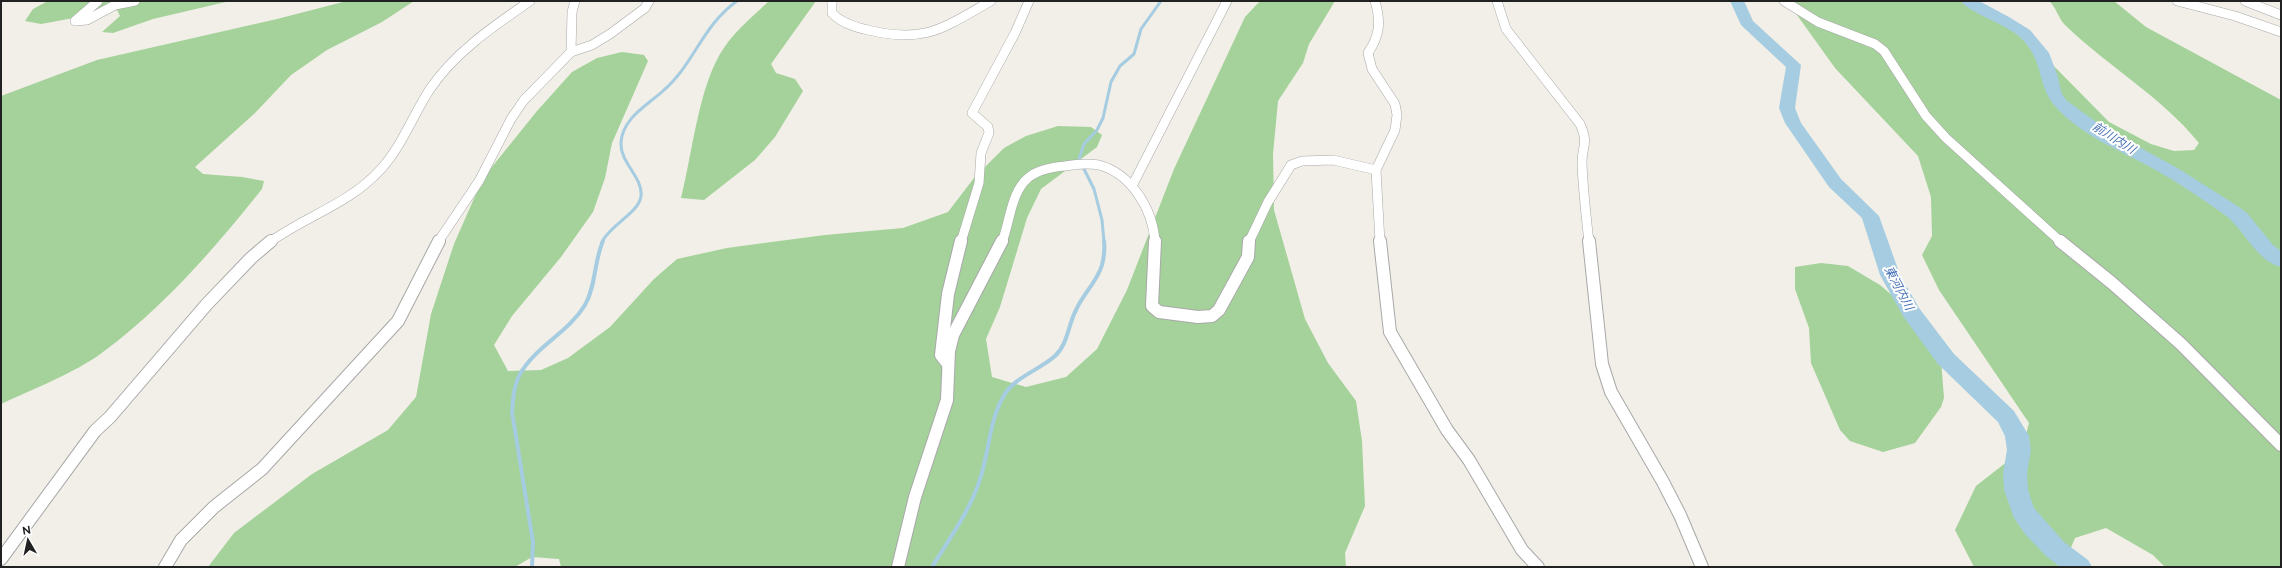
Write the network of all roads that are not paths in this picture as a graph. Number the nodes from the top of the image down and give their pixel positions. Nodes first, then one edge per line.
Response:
1 (98, 1) edge
2 (135, 1) edge
3 (530, 1) edge
4 (575, 1) edge
5 (649, 1) edge
6 (832, 1) edge
7 (991, 1) edge
8 (1029, 1) edge
9 (1227, 1) edge
10 (1375, 1) edge
11 (1497, 1) edge
12 (1784, 1) edge
13 (2177, 1) edge
14 (2245, 1) edge
15 (2281, 15) edge
16 (2256, 24) junction
17 (2281, 32) edge
18 (2281, 40) edge
19 (571, 52) junction
20 (1376, 170) junction
21 (1132, 186) junction
22 (948, 364) junction
23 (2281, 446) edge
24 (1, 559) edge
25 (165, 567) edge
26 (898, 567) edge
27 (1538, 567) edge
28 (1702, 567) edge

1 - 2 street
3 - 24 street
4 - 19 street
5 - 19 street
6 - 7 street
8 - 22 street
9 - 21 street
10 - 20 street
11 - 28 street
12 - 23 street
13 - 16 street
14 - 15 street
16 - 17 street
16 - 18 street
19 - 25 street
20 - 21 street
20 - 27 street
21 - 22 street
22 - 26 street

